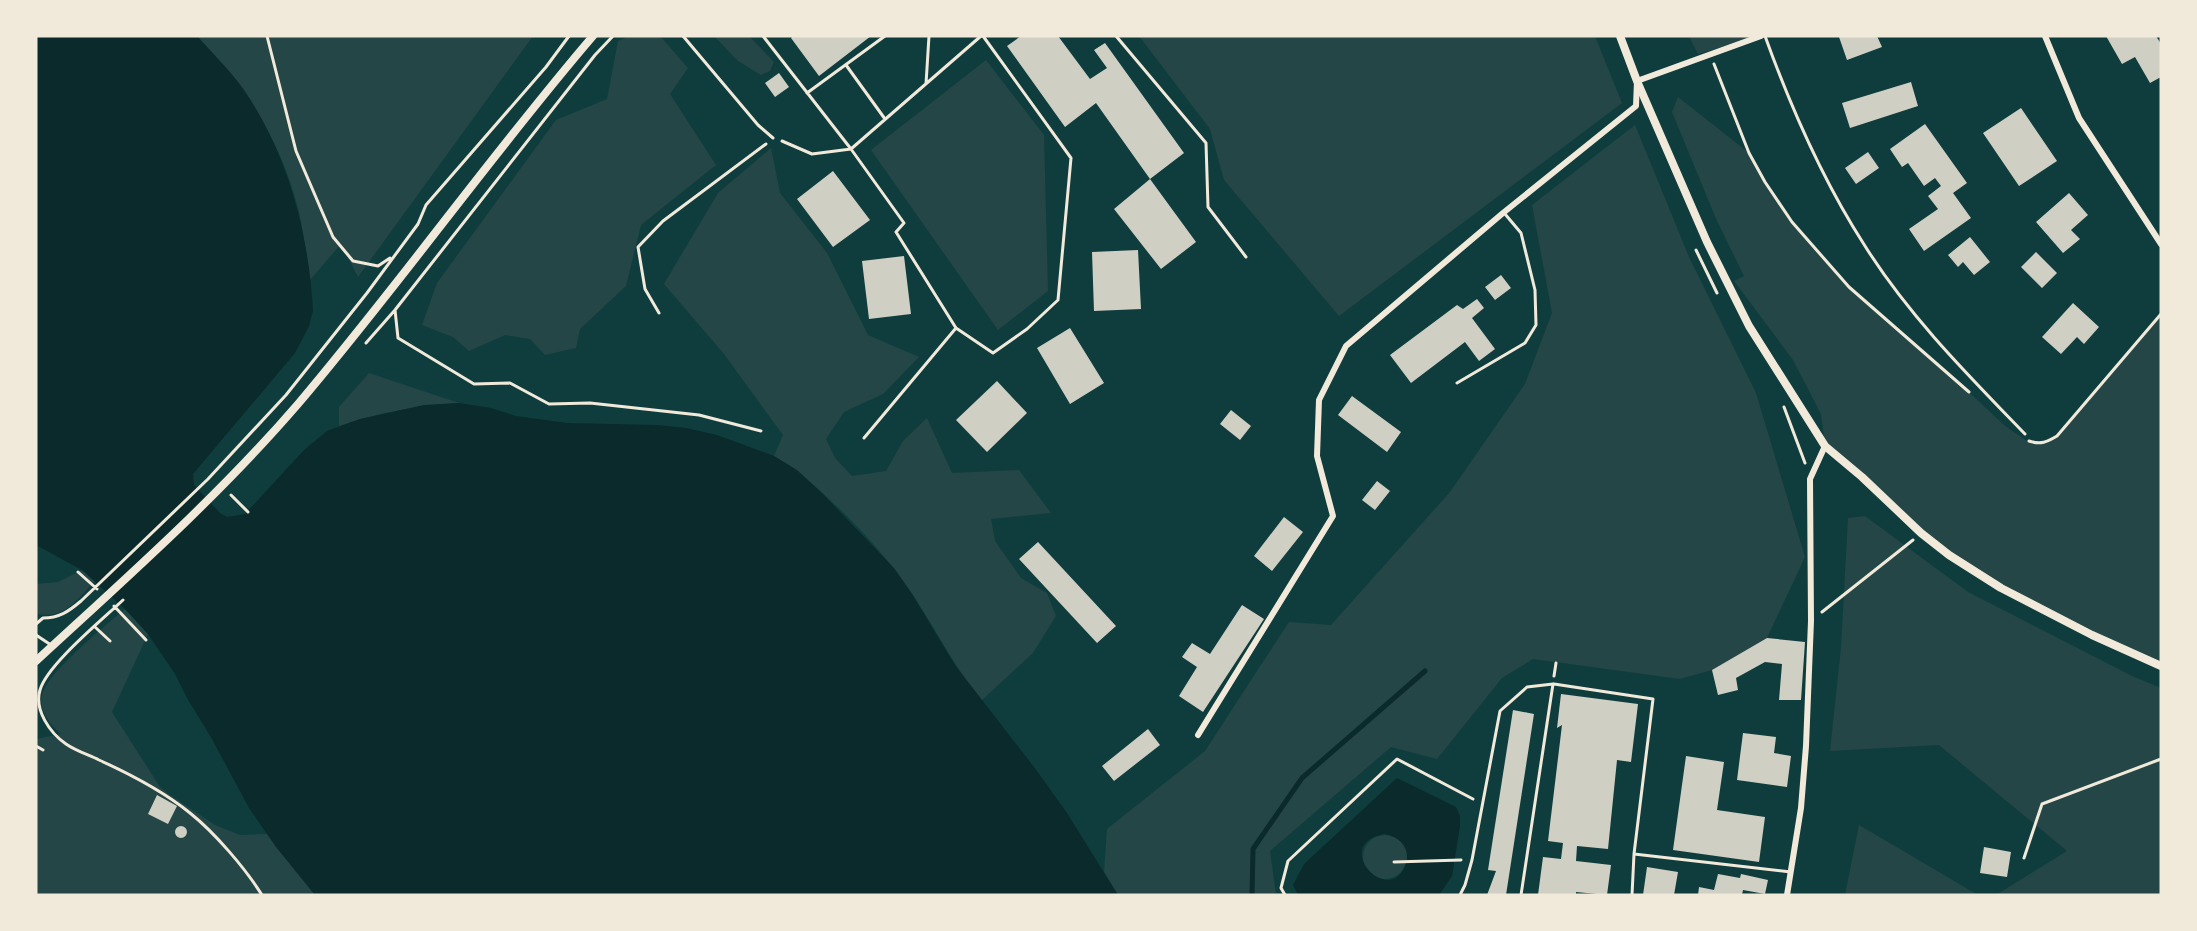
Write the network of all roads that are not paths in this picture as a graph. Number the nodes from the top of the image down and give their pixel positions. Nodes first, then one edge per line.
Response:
1 (593, 36) edge
2 (683, 36) edge
3 (1116, 36) edge
4 (1620, 36) edge
5 (1763, 36) edge
6 (2045, 36) edge
7 (1637, 81) junction
8 (773, 138) road end
9 (1503, 213) junction
10 (2161, 244) edge
11 (1246, 257) dead end
12 (1457, 383) dead end
13 (2025, 434) dead end
14 (1825, 446) junction
15 (36, 635) edge
16 (53, 646) junction
17 (36, 661) edge
18 (2161, 666) edge
19 (1553, 684) junction
20 (1198, 735) dead end
21 (2161, 759) edge
22 (1634, 854) junction
23 (2024, 858) dead end
24 (1791, 872) junction
25 (1460, 895) edge
26 (1521, 895) edge
27 (1632, 895) edge
28 (1787, 895) edge

1 - 16 street
2 - 8 lane
3 - 11 lane
4 - 7 street
5 - 7 street
5 - 13 lane
6 - 10 street
7 - 9 street
7 - 14 street
9 - 12 lane
9 - 20 street
14 - 18 street
14 - 24 street
15 - 16 lane
16 - 17 street
19 - 22 lane
19 - 25 lane
19 - 26 lane
21 - 23 lane
22 - 24 lane
22 - 27 lane
24 - 28 street

